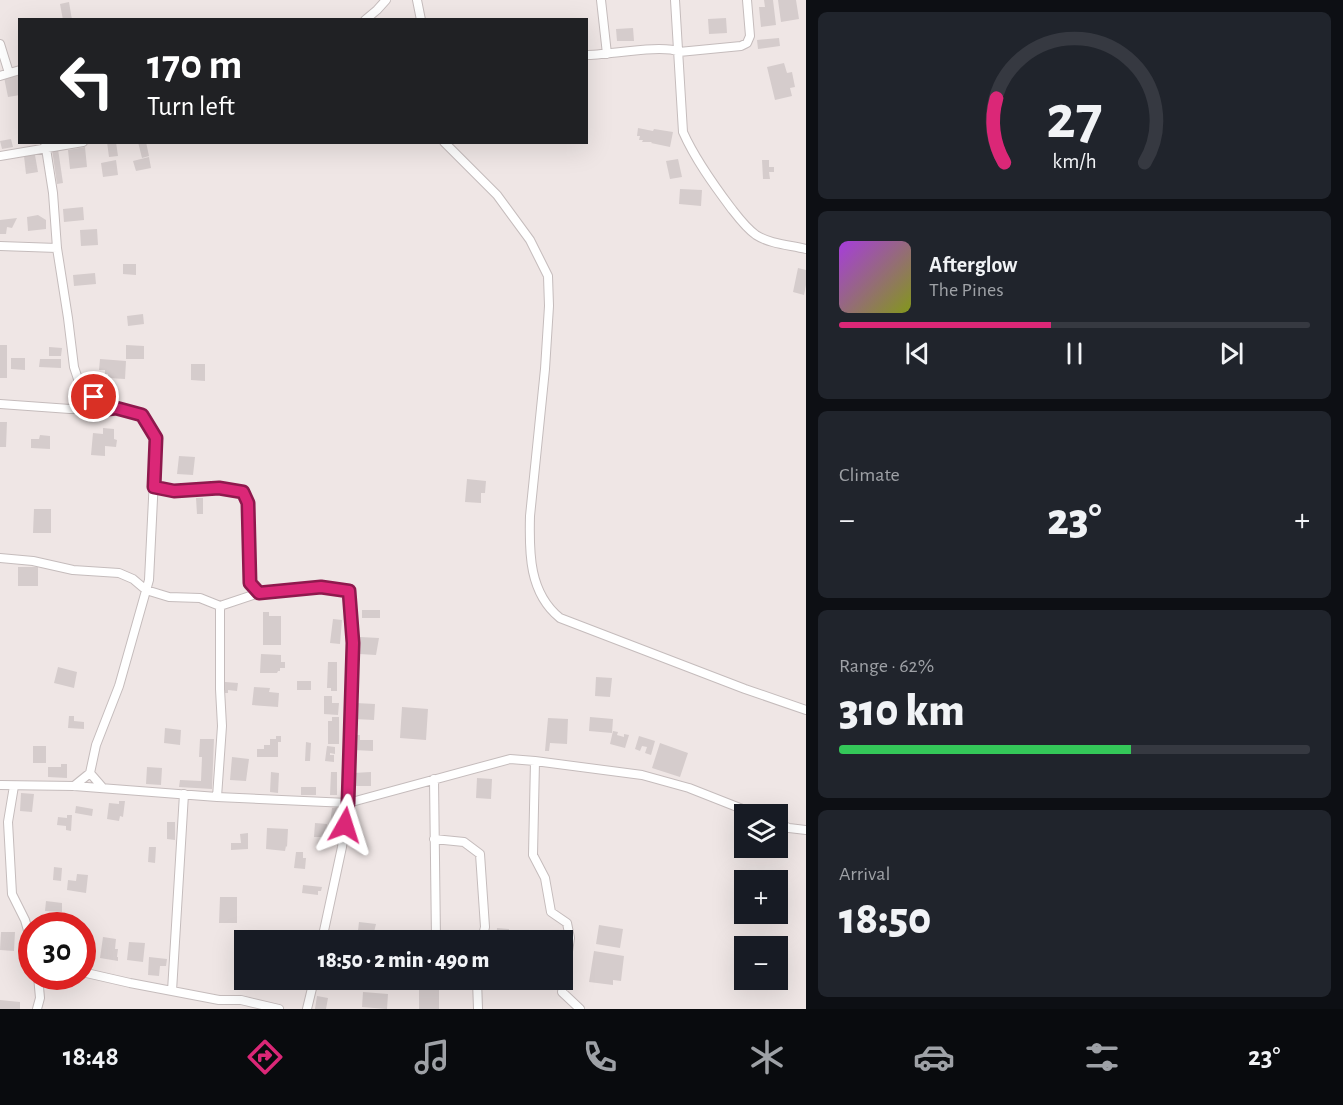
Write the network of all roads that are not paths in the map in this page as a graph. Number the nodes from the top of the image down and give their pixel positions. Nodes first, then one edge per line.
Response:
1 (386, 0) edge
2 (417, 0) edge
3 (601, 0) edge
4 (675, 0) edge
5 (747, 0) edge
6 (367, 18) edge
7 (420, 18) edge
8 (0, 44) edge
9 (679, 52) junction
10 (607, 54) junction
11 (588, 55) edge
12 (18, 71) edge
13 (9, 73) junction
14 (0, 76) edge
15 (446, 144) edge
16 (45, 145) edge
17 (0, 156) edge
18 (0, 246) edge
19 (57, 248) junction
20 (806, 249) edge
21 (0, 404) edge
22 (108, 409) junction
23 (154, 487) junction
24 (0, 558) edge
25 (146, 590) junction
26 (259, 593) junction
27 (220, 606) junction
28 (806, 710) edge
29 (535, 761) junction
30 (90, 773) junction
31 (434, 779) junction
32 (0, 785) edge
33 (14, 786) junction
34 (74, 786) junction
35 (103, 789) junction
36 (184, 794) junction
37 (217, 797) junction
38 (348, 803) junction
39 (734, 806) edge
40 (788, 828) edge
41 (806, 830) edge
42 (434, 839) junction
43 (21, 912) edge
44 (324, 930) edge
45 (436, 930) edge
46 (484, 930) edge
47 (96, 975) edge
48 (39, 990) edge
49 (312, 990) edge
50 (477, 990) edge
51 (172, 991) junction
52 (37, 1009) edge
53 (279, 1009) edge
54 (307, 1009) edge
55 (478, 1009) edge
56 (580, 1009) edge

1 - 6 street
2 - 7 street
3 - 10 street
4 - 9 street
5 - 9 street
8 - 13 street
9 - 10 street
9 - 20 street
10 - 11 street
12 - 13 street
13 - 14 street
15 - 28 street
16 - 17 street
16 - 19 street
18 - 19 street
19 - 22 street
21 - 22 street
22 - 23 street
23 - 25 street
23 - 26 street
24 - 25 street
25 - 27 street
25 - 30 street
26 - 27 street
26 - 38 street
27 - 37 street
29 - 31 street
29 - 39 street
29 - 56 street
30 - 34 street
30 - 35 street
31 - 38 street
31 - 42 street
32 - 33 street
33 - 34 street
33 - 43 street
34 - 35 street
35 - 36 street
36 - 37 street
36 - 51 street
37 - 38 street
38 - 44 street
40 - 41 street
42 - 45 street
42 - 46 street
47 - 51 street
48 - 52 street
49 - 54 street
50 - 55 street
51 - 53 street

